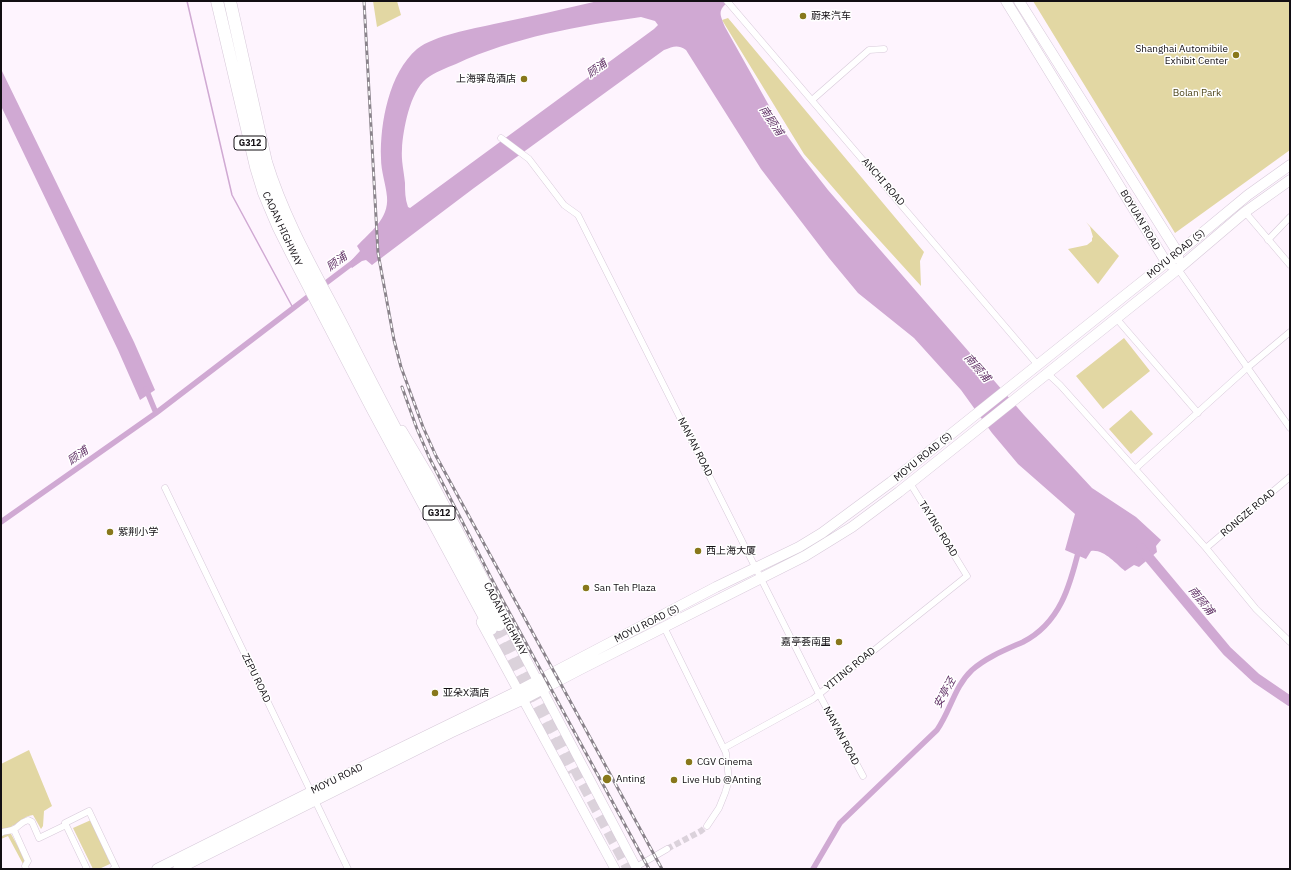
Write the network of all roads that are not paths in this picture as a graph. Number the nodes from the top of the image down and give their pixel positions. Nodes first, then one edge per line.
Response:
1 (217, 1) edge
2 (230, 1) edge
3 (727, 1) edge
4 (1006, 1) edge
5 (1019, 1) edge
6 (884, 49) dead end
7 (812, 100) junction
8 (501, 138) dead end
9 (1290, 165) edge
10 (1290, 180) edge
11 (1245, 212) junction
12 (1290, 217) edge
13 (1268, 240) junction
14 (1178, 253) junction
15 (1166, 262) junction
16 (1290, 265) edge
17 (1178, 269) junction
18 (310, 276) junction
19 (1116, 318) junction
20 (1290, 332) edge
21 (1038, 364) junction
22 (1247, 368) junction
23 (1047, 373) junction
24 (361, 376) junction
25 (1198, 413) junction
26 (1290, 428) edge
27 (1135, 469) junction
28 (1290, 477) edge
29 (910, 483) junction
30 (165, 488) dead end
31 (1206, 548) junction
32 (756, 569) junction
33 (967, 576) joint
34 (761, 579) junction
35 (495, 627) tunnel mouth
36 (664, 627) junction
37 (1290, 642) edge
38 (540, 685) junction
39 (819, 694) junction
40 (520, 696) junction
41 (724, 748) junction
42 (863, 776) dead end
43 (312, 796) junction
44 (66, 825) junction
45 (707, 826) tunnel mouth
46 (14, 830) junction
47 (1, 833) edge
48 (668, 849) tunnel mouth
49 (636, 868) edge
50 (26, 869) edge
51 (87, 869) edge
52 (113, 869) edge
53 (157, 869) edge
54 (178, 869) edge
55 (348, 869) edge
56 (615, 869) edge

1 - 18 highway, CAOAN HIGHWAY / G312
2 - 18 highway, CAOAN HIGHWAY / G312
3 - 7 street, ANCHI ROAD
4 - 15 main road, BOYUAN ROAD
5 - 14 main road, BOYUAN ROAD
6 - 7 street
7 - 21 street, ANCHI ROAD
8 - 32 street, NAN'AN ROAD
9 - 14 main road, MOYU ROAD (S)
10 - 11 main road, MOYU ROAD (S)
11 - 13 street
11 - 17 main road, MOYU ROAD (S)
12 - 13 street
13 - 16 street
14 - 15 main road, MOYU ROAD (S)
14 - 17 main road
15 - 17 main road, BOYUAN ROAD
15 - 21 main road, MOYU ROAD (S)
17 - 19 main road, MOYU ROAD (S)
17 - 22 street
18 - 24 highway, CAOAN HIGHWAY / G312
19 - 23 main road, MOYU ROAD (S)
19 - 25 street
20 - 22 street
21 - 32 main road, MOYU ROAD (S)
22 - 25 street
22 - 26 street
23 - 27 street
23 - 29 main road, MOYU ROAD (S)
24 - 35 highway, CAOAN HIGHWAY / G312
24 - 38 main road, CAOAN HIGHWAY
24 - 40 main road, CAOAN HIGHWAY
25 - 27 street
27 - 31 street
28 - 31 street, RONGZE ROAD
29 - 33 street, TAYING ROAD
29 - 34 main road, MOYU ROAD (S)
30 - 43 street, ZEPU ROAD
31 - 37 street
32 - 34 street, NAN'AN ROAD
32 - 38 main road, MOYU ROAD (S)
33 - 39 street, YITING ROAD
34 - 36 main road, MOYU ROAD (S)
34 - 39 street, NAN'AN ROAD
36 - 38 main road, MOYU ROAD (S)
36 - 41 street
38 - 40 main road, MOYU ROAD (S)
38 - 49 main road, CAOAN HIGHWAY
39 - 41 street, YITING ROAD
39 - 42 street, NAN'AN ROAD
40 - 43 main road, MOYU ROAD
40 - 56 main road, CAOAN HIGHWAY
41 - 45 street
43 - 53 main road, MOYU ROAD
43 - 54 main road, MOYU ROAD
43 - 55 street, ZEPU ROAD
44 - 46 street
44 - 51 street
44 - 52 street
46 - 47 street
46 - 50 street
48 - 49 street

